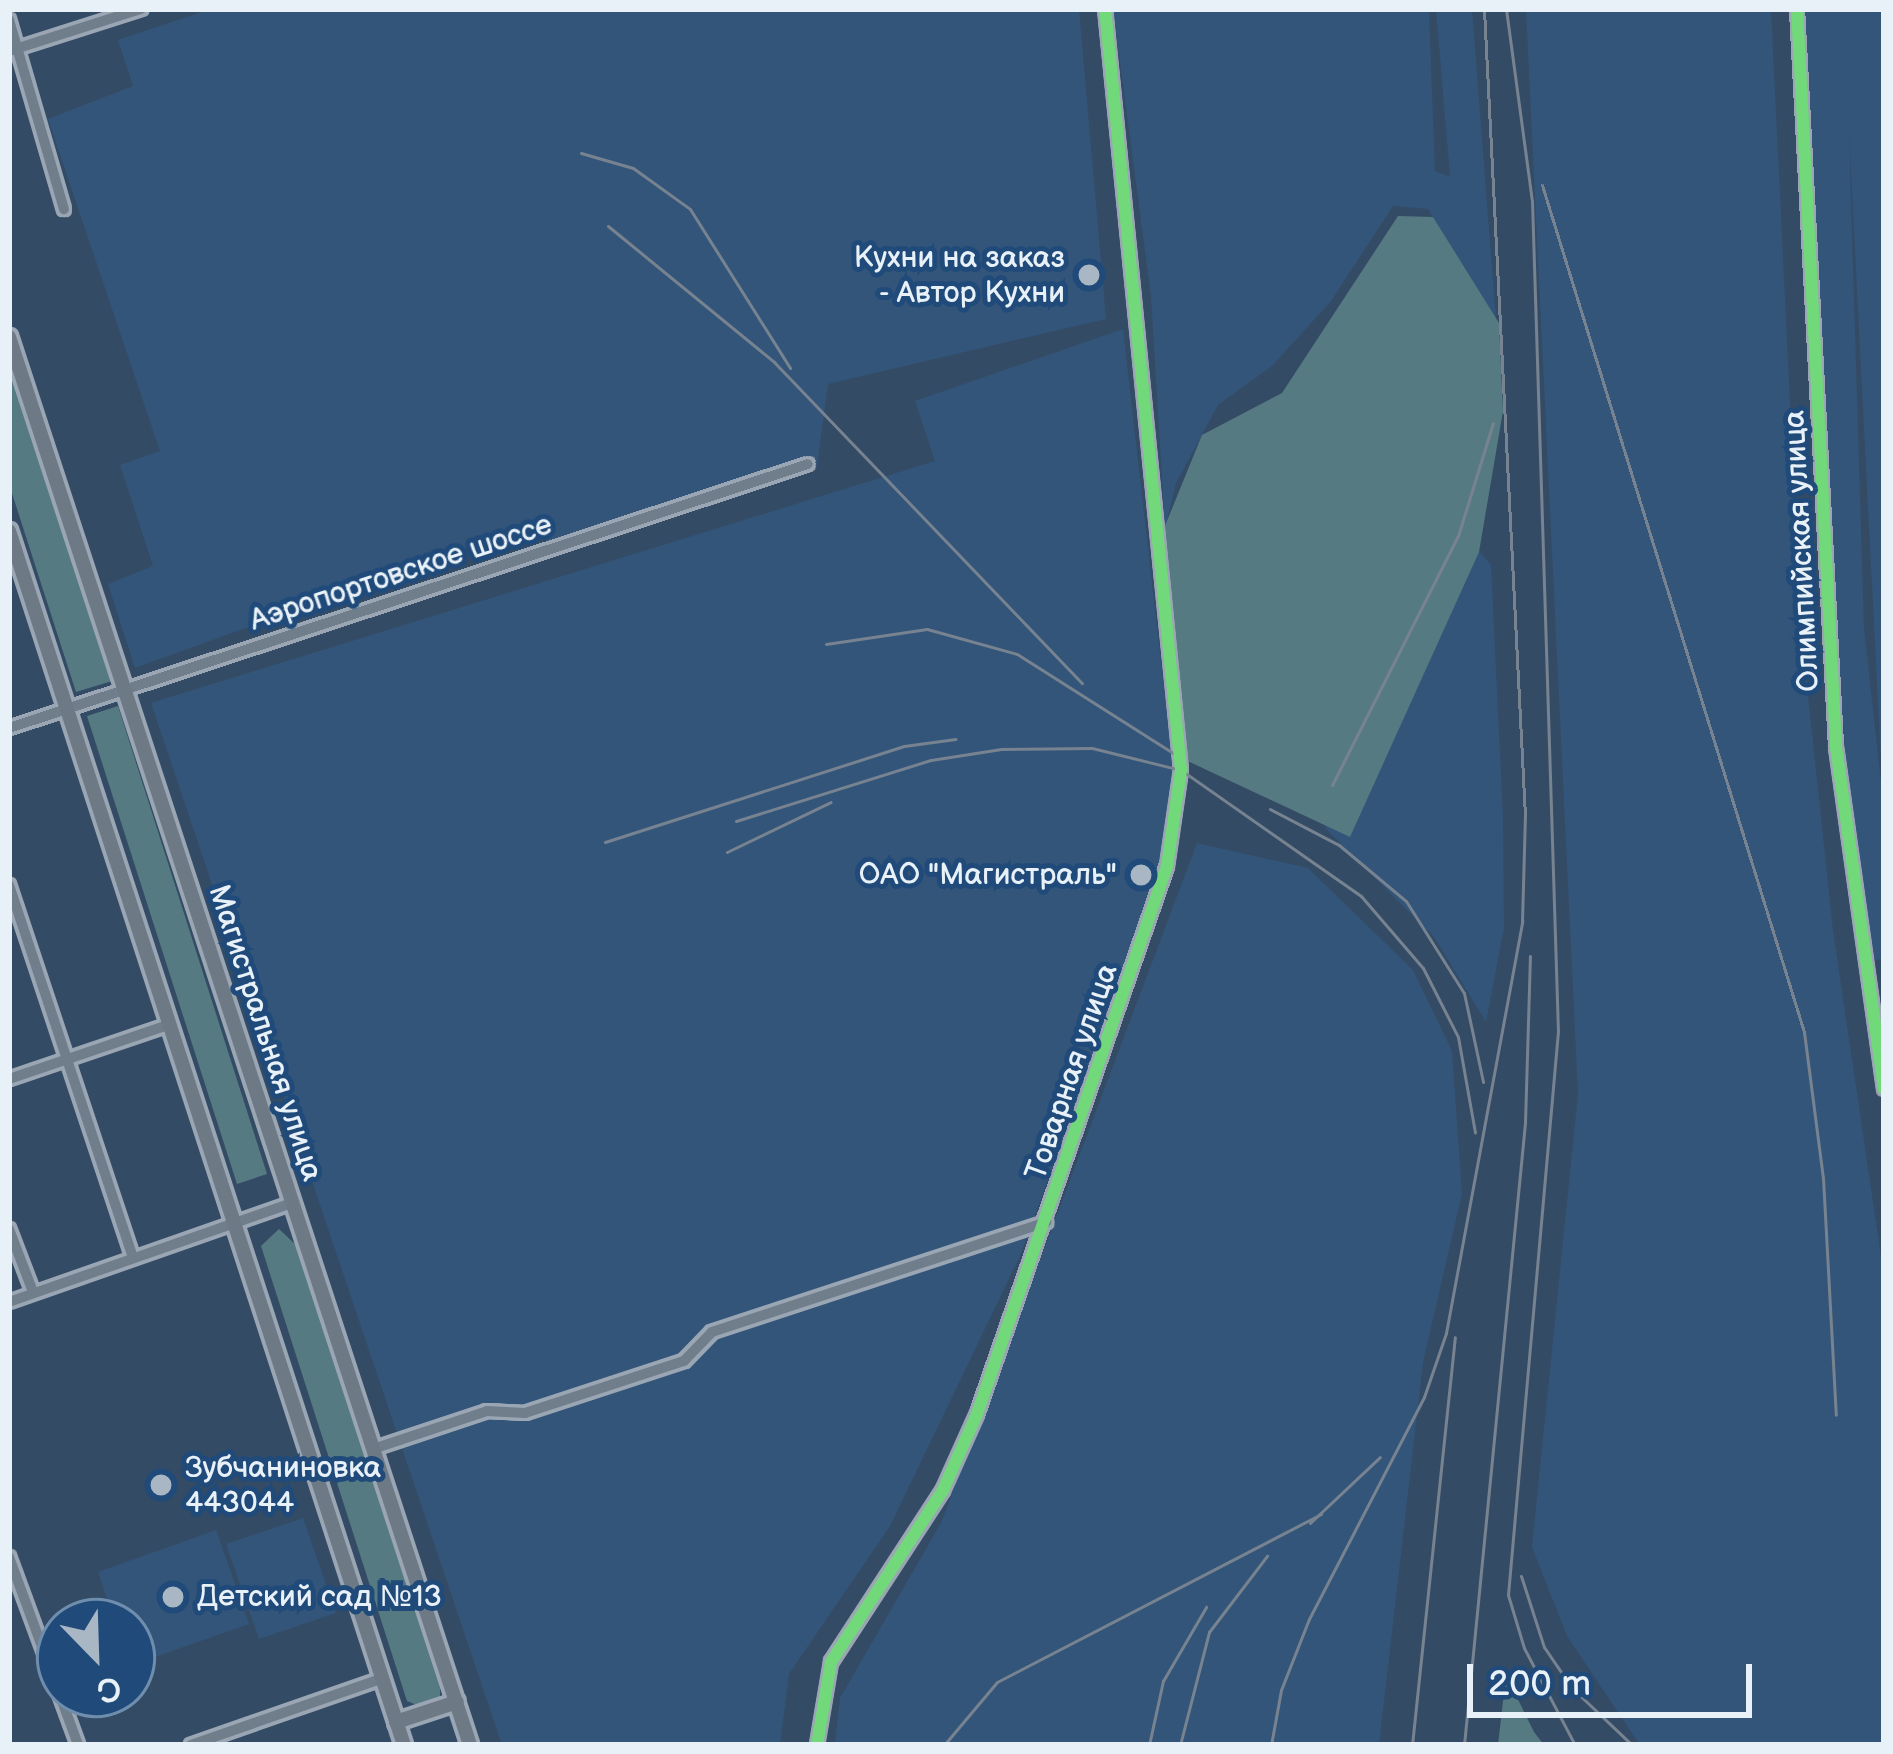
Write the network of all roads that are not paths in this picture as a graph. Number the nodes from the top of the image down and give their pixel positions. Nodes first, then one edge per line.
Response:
1 (141, 9) edge
2 (1105, 9) edge
3 (1797, 9) edge
4 (101, 15) edge
5 (9, 20) edge
6 (14, 49) edge
7 (64, 209) dead end
8 (9, 337) edge
9 (808, 464) dead end
10 (9, 531) edge
11 (125, 690) junction
12 (68, 710) junction
13 (9, 728) edge
14 (9, 884) edge
15 (171, 1024) junction
16 (61, 1061) junction
17 (9, 1079) edge
18 (1884, 1089) edge
19 (292, 1203) junction
20 (236, 1222) junction
21 (1046, 1222) junction
22 (9, 1229) edge
23 (133, 1258) junction
24 (33, 1292) junction
25 (9, 1302) edge
26 (373, 1449) junction
27 (9, 1557) edge
28 (383, 1678) junction
29 (457, 1702) junction
30 (396, 1722) junction
31 (78, 1745) edge
32 (191, 1745) edge
33 (404, 1745) edge
34 (470, 1745) edge
35 (818, 1745) edge

1 - 4 street
2 - 21 street, Товарная улица
3 - 18 street, Олимпийская улица
4 - 6 street
5 - 6 street
6 - 7 street
8 - 11 main road, Магистральная улица
9 - 11 street, Аэропортовское шоссе
10 - 12 main road
11 - 12 street, Аэропортовское шоссе
11 - 19 main road, Магистральная улица
12 - 13 street, Аэропортовское шоссе
12 - 15 main road
14 - 16 street
15 - 16 street
15 - 20 main road
16 - 17 street
16 - 23 street
19 - 20 street
19 - 26 main road, Магистральная улица
20 - 23 street
20 - 28 main road
21 - 26 street
21 - 35 street, Товарная улица
22 - 24 street
23 - 24 street
24 - 25 street
26 - 29 main road, Магистральная улица
27 - 31 street
28 - 30 main road
28 - 32 street
29 - 30 main road
29 - 34 main road, Магистральная улица
30 - 33 main road

